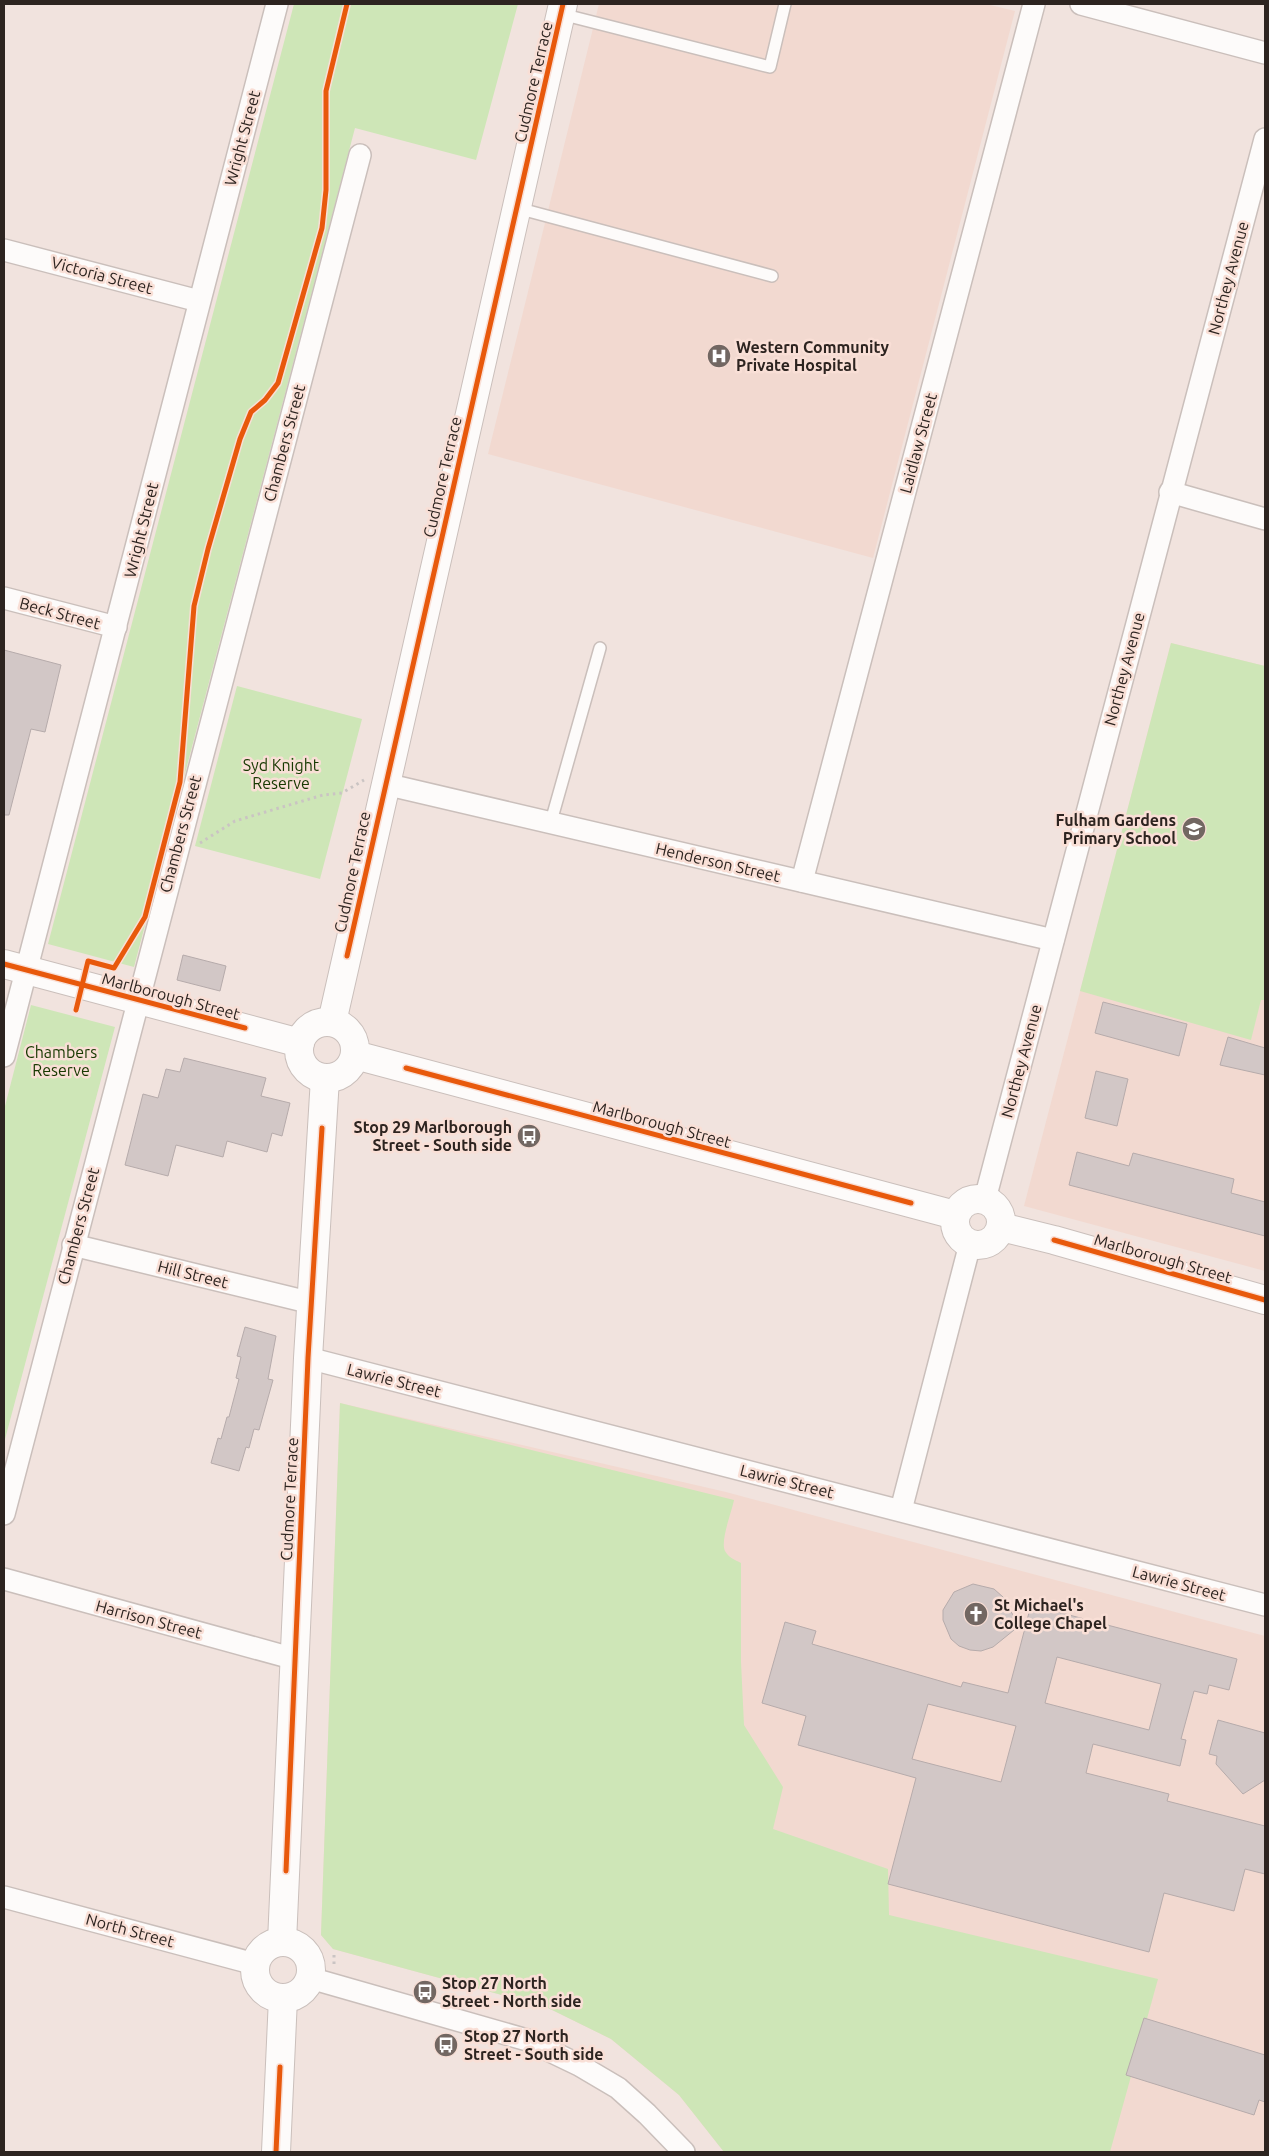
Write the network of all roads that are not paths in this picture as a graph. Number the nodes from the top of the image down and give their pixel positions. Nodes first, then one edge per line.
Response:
1 (278, 4) edge
2 (785, 4) edge
3 (1034, 4) edge
4 (1080, 4) edge
5 (562, 9) edge
6 (1265, 53) edge
7 (1265, 139) edge
8 (360, 155) dead end
9 (517, 208) junction
10 (4, 250) edge
11 (772, 276) dead end
12 (199, 301) junction
13 (1170, 492) junction
14 (1265, 519) edge
15 (4, 598) edge
16 (116, 627) junction
17 (600, 648) dead end
18 (385, 784) junction
19 (550, 824) junction
20 (802, 881) junction
21 (1053, 940) junction
22 (15, 967) edge
23 (138, 1000) junction
24 (332, 1022) junction
25 (300, 1043) junction
26 (355, 1054) junction
27 (4, 1056) edge
28 (325, 1078) junction
29 (985, 1199) junction
30 (955, 1215) junction
31 (1001, 1227) junction
32 (970, 1244) junction
33 (73, 1245) junction
34 (1265, 1300) edge
35 (312, 1303) junction
36 (308, 1358) junction
37 (902, 1510) junction
38 (4, 1514) edge
39 (4, 1579) edge
40 (1265, 1605) edge
41 (295, 1659) junction
42 (4, 1897) edge
43 (282, 1942) junction
44 (255, 1964) junction
45 (310, 1978) junction
46 (284, 1998) junction
47 (276, 2152) edge
48 (684, 2152) edge

1 - 12 street, Wright Street
2 - 5 lane
3 - 20 street, Laidlaw Street
4 - 6 street
5 - 9 street, Cudmore Terrace
7 - 13 street, Northey Avenue
8 - 23 street, Chambers Street
9 - 11 lane
9 - 18 street, Cudmore Terrace
10 - 12 street, Victoria Street
12 - 16 street, Wright Street
13 - 14 street
13 - 21 street, Northey Avenue
15 - 16 street, Beck Street
16 - 22 street, Wright Street
17 - 19 lane
18 - 19 street, Henderson Street
18 - 24 street, Cudmore Terrace
19 - 20 street, Henderson Street
20 - 21 street, Henderson Street
21 - 29 street, Northey Avenue
22 - 23 street, Marlborough Street
22 - 27 street, Wright Street
23 - 25 street, Marlborough Street
23 - 33 street, Chambers Street
24 - 25 street
24 - 26 street
25 - 28 street
26 - 28 street
26 - 30 street, Marlborough Street
28 - 35 street, Cudmore Terrace
29 - 30 street
29 - 31 street
30 - 32 street
31 - 32 street
31 - 34 street, Marlborough Street
32 - 37 street
33 - 35 street, Hill Street
33 - 38 street, Chambers Street
35 - 36 street, Cudmore Terrace
36 - 37 street, Lawrie Street
36 - 41 street, Cudmore Terrace
37 - 40 street, Lawrie Street
39 - 41 street, Harrison Street
41 - 43 street, Cudmore Terrace
42 - 44 street, North Street
43 - 44 street
43 - 45 street
44 - 46 street
45 - 46 street
45 - 48 street
46 - 47 street

